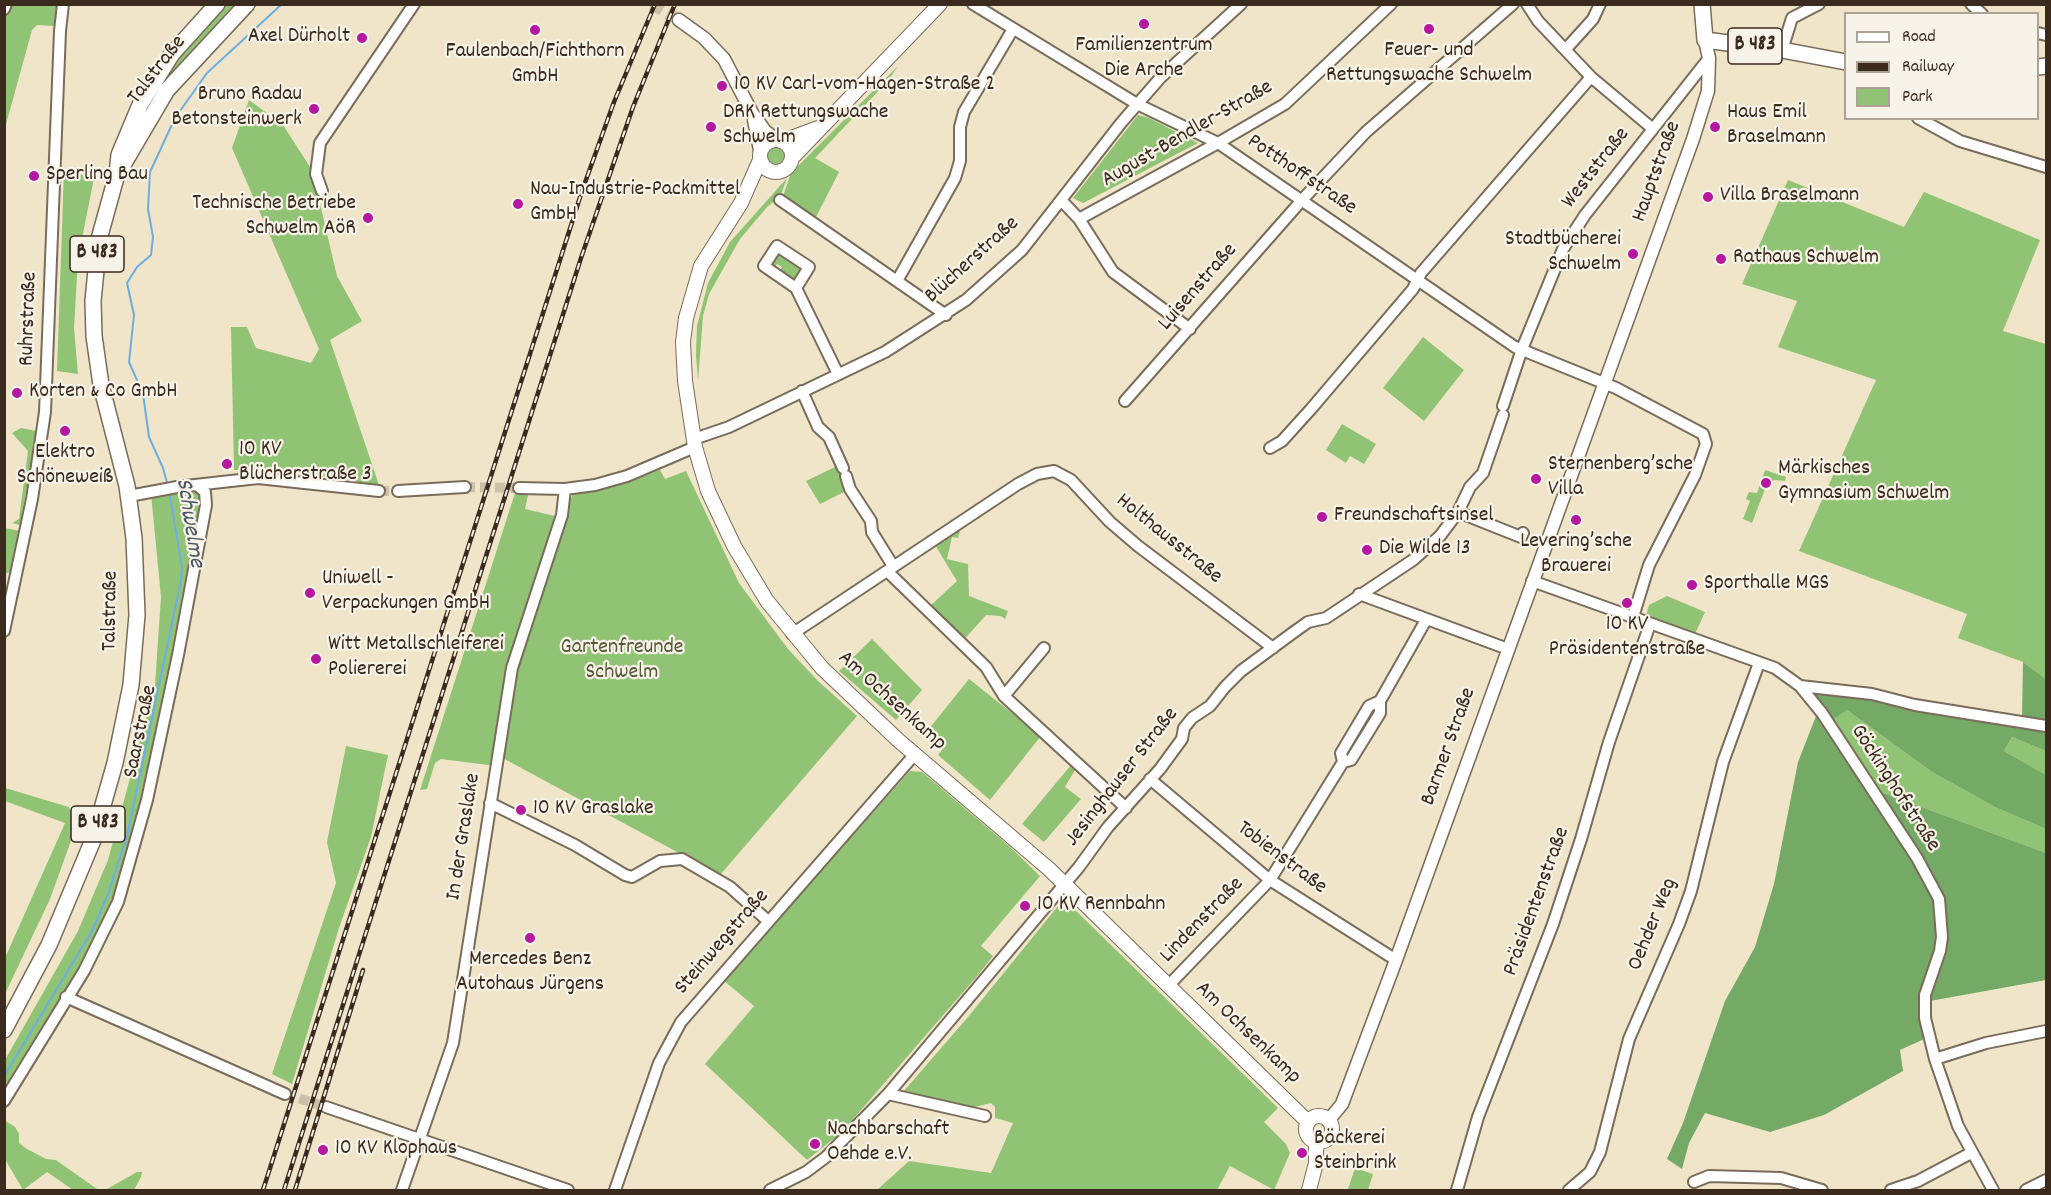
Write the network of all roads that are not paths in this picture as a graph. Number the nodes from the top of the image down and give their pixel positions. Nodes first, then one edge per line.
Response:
1 (63, 4) edge
2 (217, 4) edge
3 (247, 4) edge
4 (414, 4) edge
5 (940, 4) edge
6 (973, 4) edge
7 (1241, 4) edge
8 (1390, 4) edge
9 (1513, 4) edge
10 (1527, 4) edge
11 (1600, 4) edge
12 (1702, 4) edge
13 (1819, 4) edge
14 (680, 20) tunnel mouth
15 (1013, 28) junction
16 (1705, 40) junction
17 (1566, 49) junction
18 (1782, 50) junction
19 (1708, 58) junction
20 (1844, 62) edge
21 (1591, 77) junction
22 (1137, 104) junction
23 (752, 113) junction
24 (1922, 120) edge
25 (818, 129) junction
26 (1653, 129) junction
27 (780, 140) junction
28 (1218, 143) junction
29 (760, 155) junction
30 (792, 158) junction
31 (2046, 166) edge
32 (772, 172) junction
33 (117, 174) junction
34 (322, 191) dead end
35 (780, 200) dead end
36 (1302, 200) junction
37 (1061, 201) junction
38 (741, 204) junction
39 (1079, 219) junction
40 (897, 281) junction
41 (1417, 281) junction
42 (796, 288) dead end
43 (946, 315) junction
44 (1190, 329) junction
45 (1522, 349) junction
46 (838, 374) junction
47 (1604, 383) junction
48 (802, 391) junction
49 (1125, 401) dead end
50 (694, 443) junction
51 (1269, 448) dead end
52 (199, 486) junction
53 (465, 487) tunnel mouth
54 (519, 488) tunnel mouth
55 (565, 489) junction
56 (379, 491) tunnel mouth
57 (398, 491) tunnel mouth
58 (129, 496) junction
59 (1458, 512) junction
60 (1523, 532) dead end
61 (890, 568) junction
62 (1532, 581) junction
63 (1359, 594) junction
64 (1633, 617) junction
65 (1426, 620) junction
66 (1650, 624) junction
67 (4, 631) edge
68 (792, 634) junction
69 (1044, 648) dead end
70 (1273, 648) junction
71 (1508, 650) junction
72 (1759, 663) junction
73 (1800, 686) junction
74 (1004, 696) junction
75 (2046, 726) edge
76 (915, 754) junction
77 (1150, 779) junction
78 (490, 803) junction
79 (1126, 808) junction
80 (1270, 880) junction
81 (1065, 884) junction
82 (768, 921) junction
83 (1396, 960) junction
84 (1168, 986) junction
85 (66, 997) junction
86 (4, 1030) edge
87 (2046, 1031) edge
88 (1935, 1059) junction
89 (285, 1094) tunnel mouth
90 (888, 1094) junction
91 (4, 1101) edge
92 (326, 1107) tunnel mouth
93 (985, 1116) dead end
94 (1328, 1120) junction
95 (1308, 1122) junction
96 (420, 1139) junction
97 (1316, 1142) junction
98 (1971, 1153) junction
99 (2046, 1180) edge
100 (1694, 1182) dead end
101 (1313, 1190) edge
102 (402, 1191) edge
103 (568, 1191) edge
104 (615, 1191) edge
105 (770, 1191) edge
106 (1457, 1191) edge
107 (1569, 1191) edge
108 (1822, 1191) edge
109 (1891, 1191) edge
110 (1993, 1191) edge
111 (2026, 1191) edge

1 - 67 street, Ruhrstraße
2 - 33 main road, Talstraße / B 483
3 - 33 main road, Talstraße / B 483
4 - 34 street
5 - 25 main road
6 - 15 street, Potthoffstraße
7 - 22 street, Blücherstraße
8 - 28 street, August-Bendler-Straße
9 - 36 street, Luisenstraße
10 - 17 street
11 - 17 street
12 - 16 main road, B 483
13 - 18 street
14 - 23 street
15 - 22 street, Potthoffstraße
15 - 40 street
16 - 18 main road, B 483
16 - 19 street, Hauptstraße
17 - 21 street
18 - 20 main road, B 483
19 - 26 street, Weststraße
19 - 47 street, Hauptstraße
21 - 26 street
21 - 41 street
22 - 28 street, Potthoffstraße
22 - 37 street, Blücherstraße
23 - 27 street
23 - 29 street
24 - 31 street
25 - 27 main road
25 - 30 main road
26 - 45 street, Weststraße
27 - 29 main road
27 - 30 main road
28 - 36 street, Potthoffstraße
28 - 39 street, August-Bendler-Straße
29 - 32 main road
29 - 38 main road, Am Ochsenkamp
30 - 32 main road
32 - 38 main road, Am Ochsenkamp
33 - 58 main road, Talstraße / B 483
35 - 40 street
36 - 41 street, Potthoffstraße
36 - 44 street, Luisenstraße
37 - 39 street
37 - 43 street, Blücherstraße
38 - 50 main road, Am Ochsenkamp
39 - 44 street
40 - 43 street
41 - 45 street, Potthoffstraße
41 - 51 street
42 - 46 street
43 - 46 street, Blücherstraße
44 - 49 street, Luisenstraße
45 - 47 street, Potthoffstraße
45 - 59 street, Jesinghauser Straße
46 - 48 street, Blücherstraße
47 - 62 street, Barmer Straße
47 - 64 street, Potthoffstraße
48 - 50 street, Blücherstraße
48 - 61 street
50 - 55 street, Blücherstraße
50 - 68 main road, Am Ochsenkamp
52 - 56 street
52 - 58 street
52 - 85 street, Saarstraße
53 - 57 street
54 - 55 street, Blücherstraße
55 - 78 street, In der Graslake
58 - 86 main road, Talstraße / B 483
59 - 60 street
59 - 63 street, Jesinghauser Straße
61 - 68 street
61 - 70 street, Holthausstraße
61 - 74 street
62 - 64 street, Göckinghofstraße
62 - 71 street, Barmer Straße
63 - 65 street
63 - 70 street, Jesinghauser Straße
64 - 66 street, Göckinghofstraße
65 - 71 street
65 - 80 street, Lindenstraße
66 - 72 street, Göckinghofstraße
66 - 106 street, Präsidentenstraße
68 - 76 main road, Am Ochsenkamp
69 - 74 street
70 - 77 street, Jesinghauser Straße
71 - 83 street, Barmer Straße
72 - 73 street, Göckinghofstraße
72 - 107 street, Oehder Weg
73 - 75 street
73 - 88 street, Göckinghofstraße
74 - 79 street
76 - 81 main road, Am Ochsenkamp
76 - 82 street, Steinwegstraße
77 - 79 street, Jesinghauser Straße
77 - 80 street, Tobienstraße
78 - 82 street
78 - 96 street, In der Graslake
79 - 81 street, Jesinghauser Straße
80 - 83 street, Tobienstraße
80 - 84 street, Lindenstraße
81 - 84 main road, Am Ochsenkamp
81 - 90 street, Jesinghauser Straße
82 - 104 street, Steinwegstraße
83 - 94 street, Barmer Straße
84 - 95 main road, Am Ochsenkamp
85 - 89 street
85 - 91 street, Saarstraße
87 - 88 street
88 - 98 street, Göckinghofstraße
90 - 93 street
90 - 105 street, Jesinghauser Straße
92 - 96 street
94 - 95 main road
94 - 97 main road
95 - 97 main road
96 - 102 street, In der Graslake
96 - 103 street
97 - 101 main road
98 - 109 street
98 - 110 street, Göckinghofstraße
99 - 111 street
100 - 108 street

